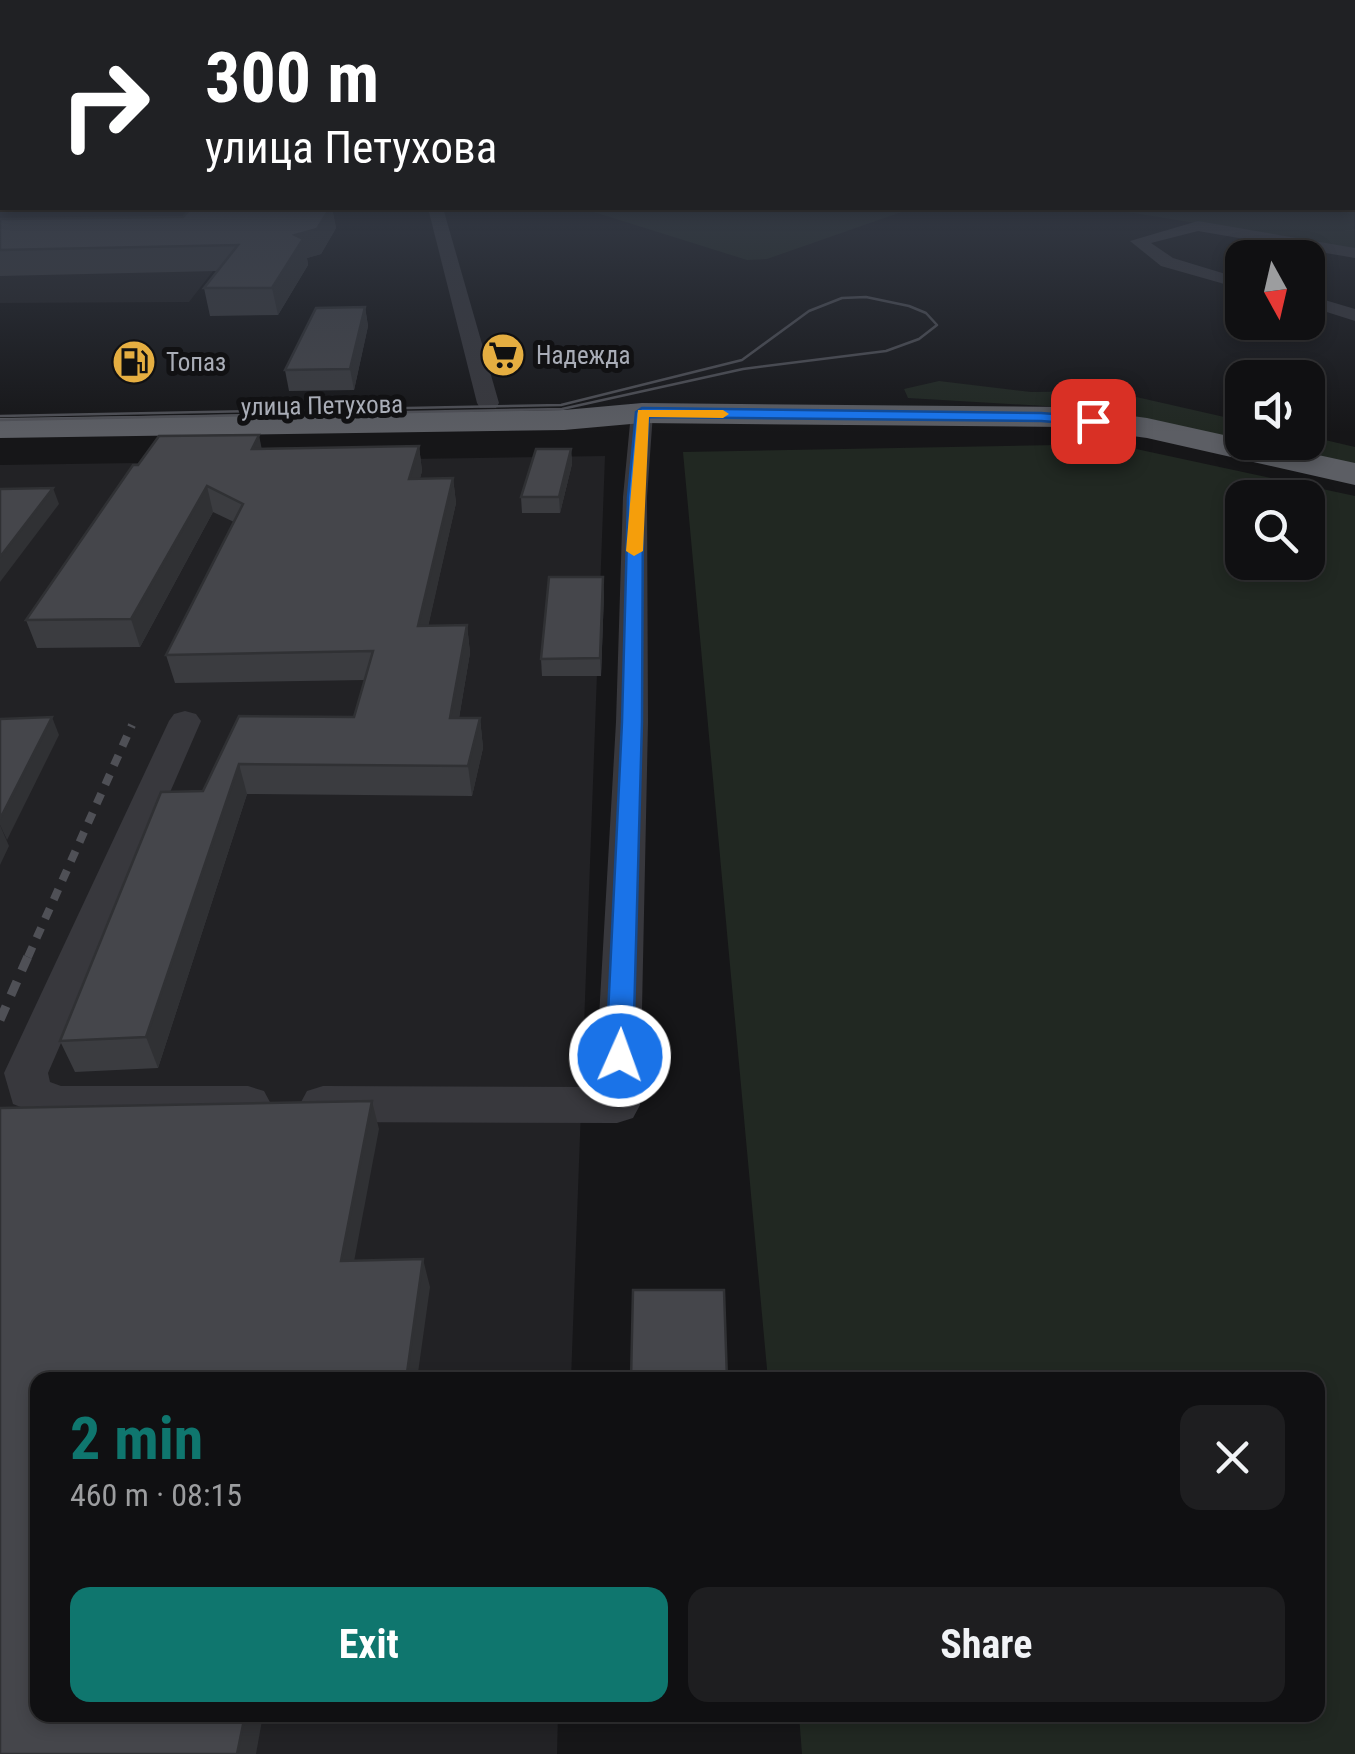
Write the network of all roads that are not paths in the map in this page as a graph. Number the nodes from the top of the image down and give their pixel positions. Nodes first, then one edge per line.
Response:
1 (452, 270) edge
2 (1194, 270) edge
3 (1225, 279) edge
4 (1325, 305) edge
5 (1355, 315) edge
6 (488, 403) junction
7 (0, 409) edge
8 (642, 412) junction
9 (0, 428) edge
10 (1355, 474) edge
11 (185, 721) dead end

1 - 6 street
2 - 3 street
4 - 5 street
6 - 7 highway, улица Петухова
6 - 8 highway, улица Петухова
8 - 9 highway, улица Петухова
8 - 10 highway, улица Петухова
8 - 11 street

